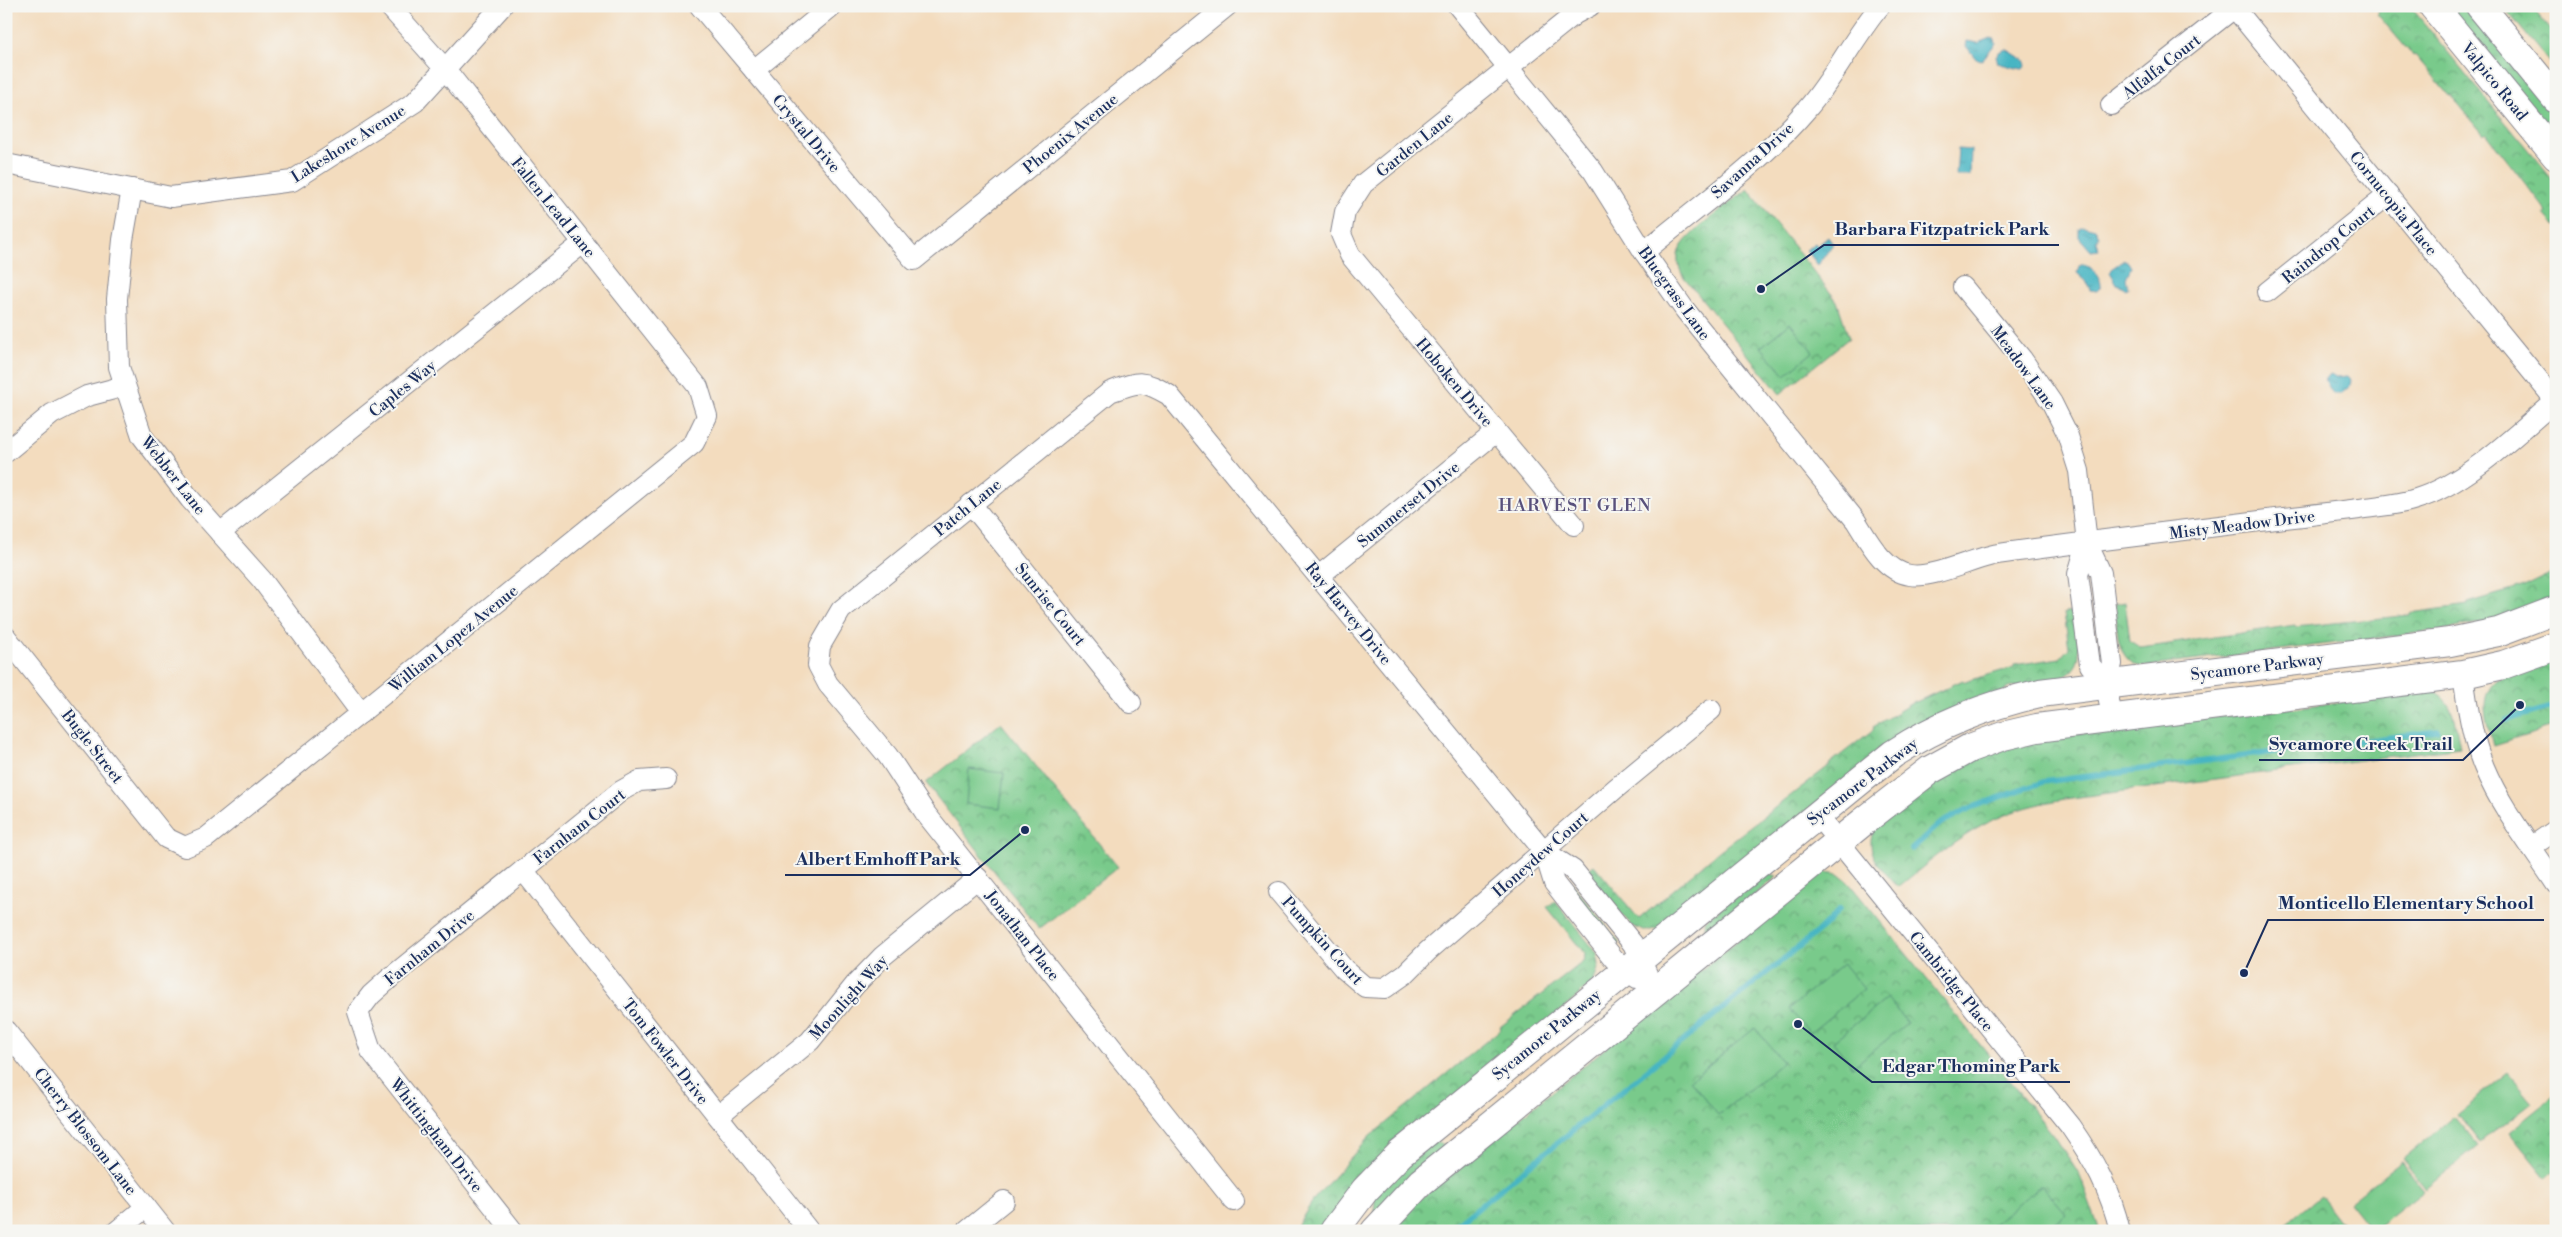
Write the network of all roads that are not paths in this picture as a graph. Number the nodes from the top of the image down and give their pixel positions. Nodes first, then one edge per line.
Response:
1 (389, 6) edge
2 (502, 6) edge
3 (700, 6) edge
4 (832, 6) edge
5 (1227, 6) edge
6 (1458, 6) edge
7 (1590, 6) edge
8 (1880, 6) edge
9 (2433, 6) edge
10 (2480, 6) edge
11 (2234, 7) edge
12 (1507, 68) junction
13 (445, 69) junction
14 (754, 70) junction
15 (2556, 100) edge
16 (2111, 105) dead end
17 (2556, 156) edge
18 (6, 164) edge
19 (132, 189) junction
20 (2388, 195) junction
21 (1341, 234) joint
22 (583, 243) junction
23 (1644, 252) junction
24 (914, 260) joint
25 (1963, 287) dead end
26 (2267, 292) dead end
27 (1148, 383) joint
28 (125, 386) junction
29 (2556, 401) edge
30 (707, 416) joint
31 (1496, 432) junction
32 (6, 452) edge
33 (971, 504) junction
34 (1574, 525) dead end
35 (220, 533) junction
36 (2087, 542) junction
37 (1900, 573) joint
38 (1319, 576) junction
39 (2556, 610) edge
40 (6, 637) edge
41 (2556, 646) edge
42 (818, 665) joint
43 (2463, 674) junction
44 (2106, 684) junction
45 (1131, 703) dead end
46 (1711, 710) dead end
47 (361, 712) junction
48 (2112, 717) junction
49 (666, 779) dead end
50 (1817, 816) junction
51 (2556, 830) edge
52 (1838, 842) junction
53 (2531, 846) junction
54 (185, 847) joint
55 (1544, 851) junction
56 (523, 870) junction
57 (978, 878) junction
58 (2556, 884) edge
59 (1279, 892) dead end
60 (1633, 964) junction
61 (1367, 988) joint
62 (1655, 991) junction
63 (6, 1031) edge
64 (365, 1036) joint
65 (718, 1116) junction
66 (1004, 1201) dead end
67 (1234, 1201) dead end
68 (146, 1207) junction
69 (117, 1231) edge
70 (165, 1231) edge
71 (513, 1231) edge
72 (809, 1231) edge
73 (967, 1231) edge
74 (1334, 1231) edge
75 (1375, 1231) edge
76 (2120, 1231) edge

1 - 13 street, Fallen Lead Lane
2 - 13 street, Lakeshore Avenue
3 - 14 street, Crystal Drive
4 - 14 street
5 - 24 street, Phoenix Avenue
6 - 12 street, Bluegrass Lane
7 - 12 street, Garden Lane
8 - 23 street, Savanna Drive
9 - 17 main road, Valpico Road
10 - 15 main road
11 - 16 street, Alfalfa Court
11 - 20 street, Cornucopia Place
12 - 21 street, Garden Lane
12 - 23 street, Bluegrass Lane
13 - 19 street, Lakeshore Avenue
13 - 22 street, Fallen Lead Lane
14 - 24 street, Crystal Drive
18 - 19 street, Lakeshore Avenue
19 - 28 street, Webber Lane
20 - 26 street, Raindrop Court
20 - 29 street, Cornucopia Place
21 - 31 street, Hoboken Drive
22 - 30 street, Fallen Lead Lane
22 - 35 street, Caples Way
23 - 37 street, Bluegrass Lane
25 - 36 street, Meadow Lane
27 - 33 street, Patch Lane
27 - 38 street, Ray Harvey Drive
28 - 32 street
28 - 35 street, Webber Lane
29 - 36 street, Misty Meadow Drive
30 - 47 street, William Lopez Avenue
31 - 34 street, Hoboken Drive
31 - 38 street, Summerset Drive
33 - 42 street, Patch Lane
33 - 45 street, Sunrise Court
35 - 47 street, Webber Lane
36 - 37 street, Misty Meadow Drive
36 - 44 street, Meadow Lane
38 - 55 street, Ray Harvey Drive
39 - 44 main road, Sycamore Parkway
40 - 54 street, Bugle Street
41 - 43 main road, Sycamore Parkway
42 - 57 street, Jonathan Place
43 - 48 main road, Sycamore Parkway
43 - 53 street
44 - 48 street, Meadow Lane
44 - 50 main road, Sycamore Parkway
46 - 55 street, Honeydew Court
47 - 54 street, William Lopez Avenue
48 - 52 main road, Sycamore Parkway
49 - 56 street, Farnham Court
50 - 52 street, Cambridge Place
50 - 60 main road, Sycamore Parkway
51 - 53 street
52 - 62 main road, Sycamore Parkway
52 - 76 street, Cambridge Place
53 - 58 street
55 - 60 street, Ray Harvey Drive
55 - 61 street, Honeydew Court
56 - 64 street, Farnham Drive
56 - 65 street, Tom Fowler Drive
57 - 65 street, Moonlight Way
57 - 67 street, Jonathan Place
59 - 61 street, Pumpkin Court
60 - 62 street, Ray Harvey Drive
60 - 74 main road, Sycamore Parkway
62 - 75 main road, Sycamore Parkway
63 - 68 street, Cherry Blossom Lane
64 - 71 street, Whittingham Drive
65 - 72 street, Tom Fowler Drive
66 - 73 street
68 - 69 street
68 - 70 street, Cherry Blossom Lane

